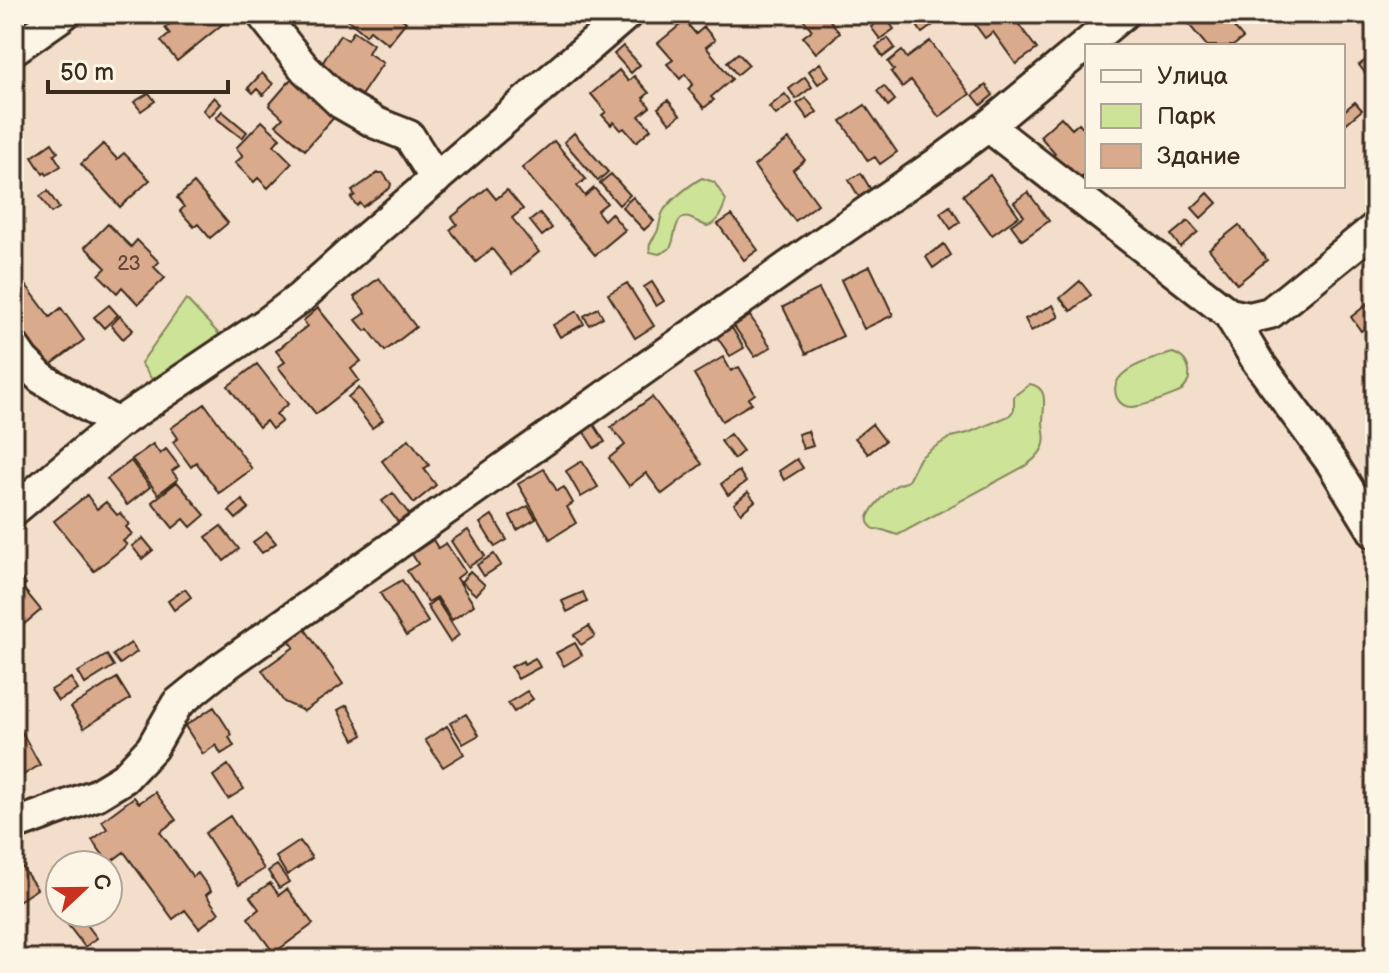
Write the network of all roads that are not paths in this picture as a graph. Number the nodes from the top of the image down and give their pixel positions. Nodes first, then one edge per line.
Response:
1 (64, 14) edge
2 (262, 14) edge
3 (627, 14) edge
4 (1123, 14) edge
5 (1087, 44) edge
6 (1085, 46) edge
7 (14, 49) edge
8 (988, 126) junction
9 (436, 179) junction
10 (1375, 228) edge
11 (1229, 314) junction
12 (14, 347) edge
13 (117, 424) junction
14 (14, 510) edge
15 (1375, 533) edge
16 (14, 825) edge

1 - 7 street
2 - 9 street
3 - 9 street
4 - 5 street
6 - 8 street
8 - 11 street
8 - 16 street
9 - 13 street
10 - 11 street
11 - 15 street
12 - 13 street
13 - 14 street

